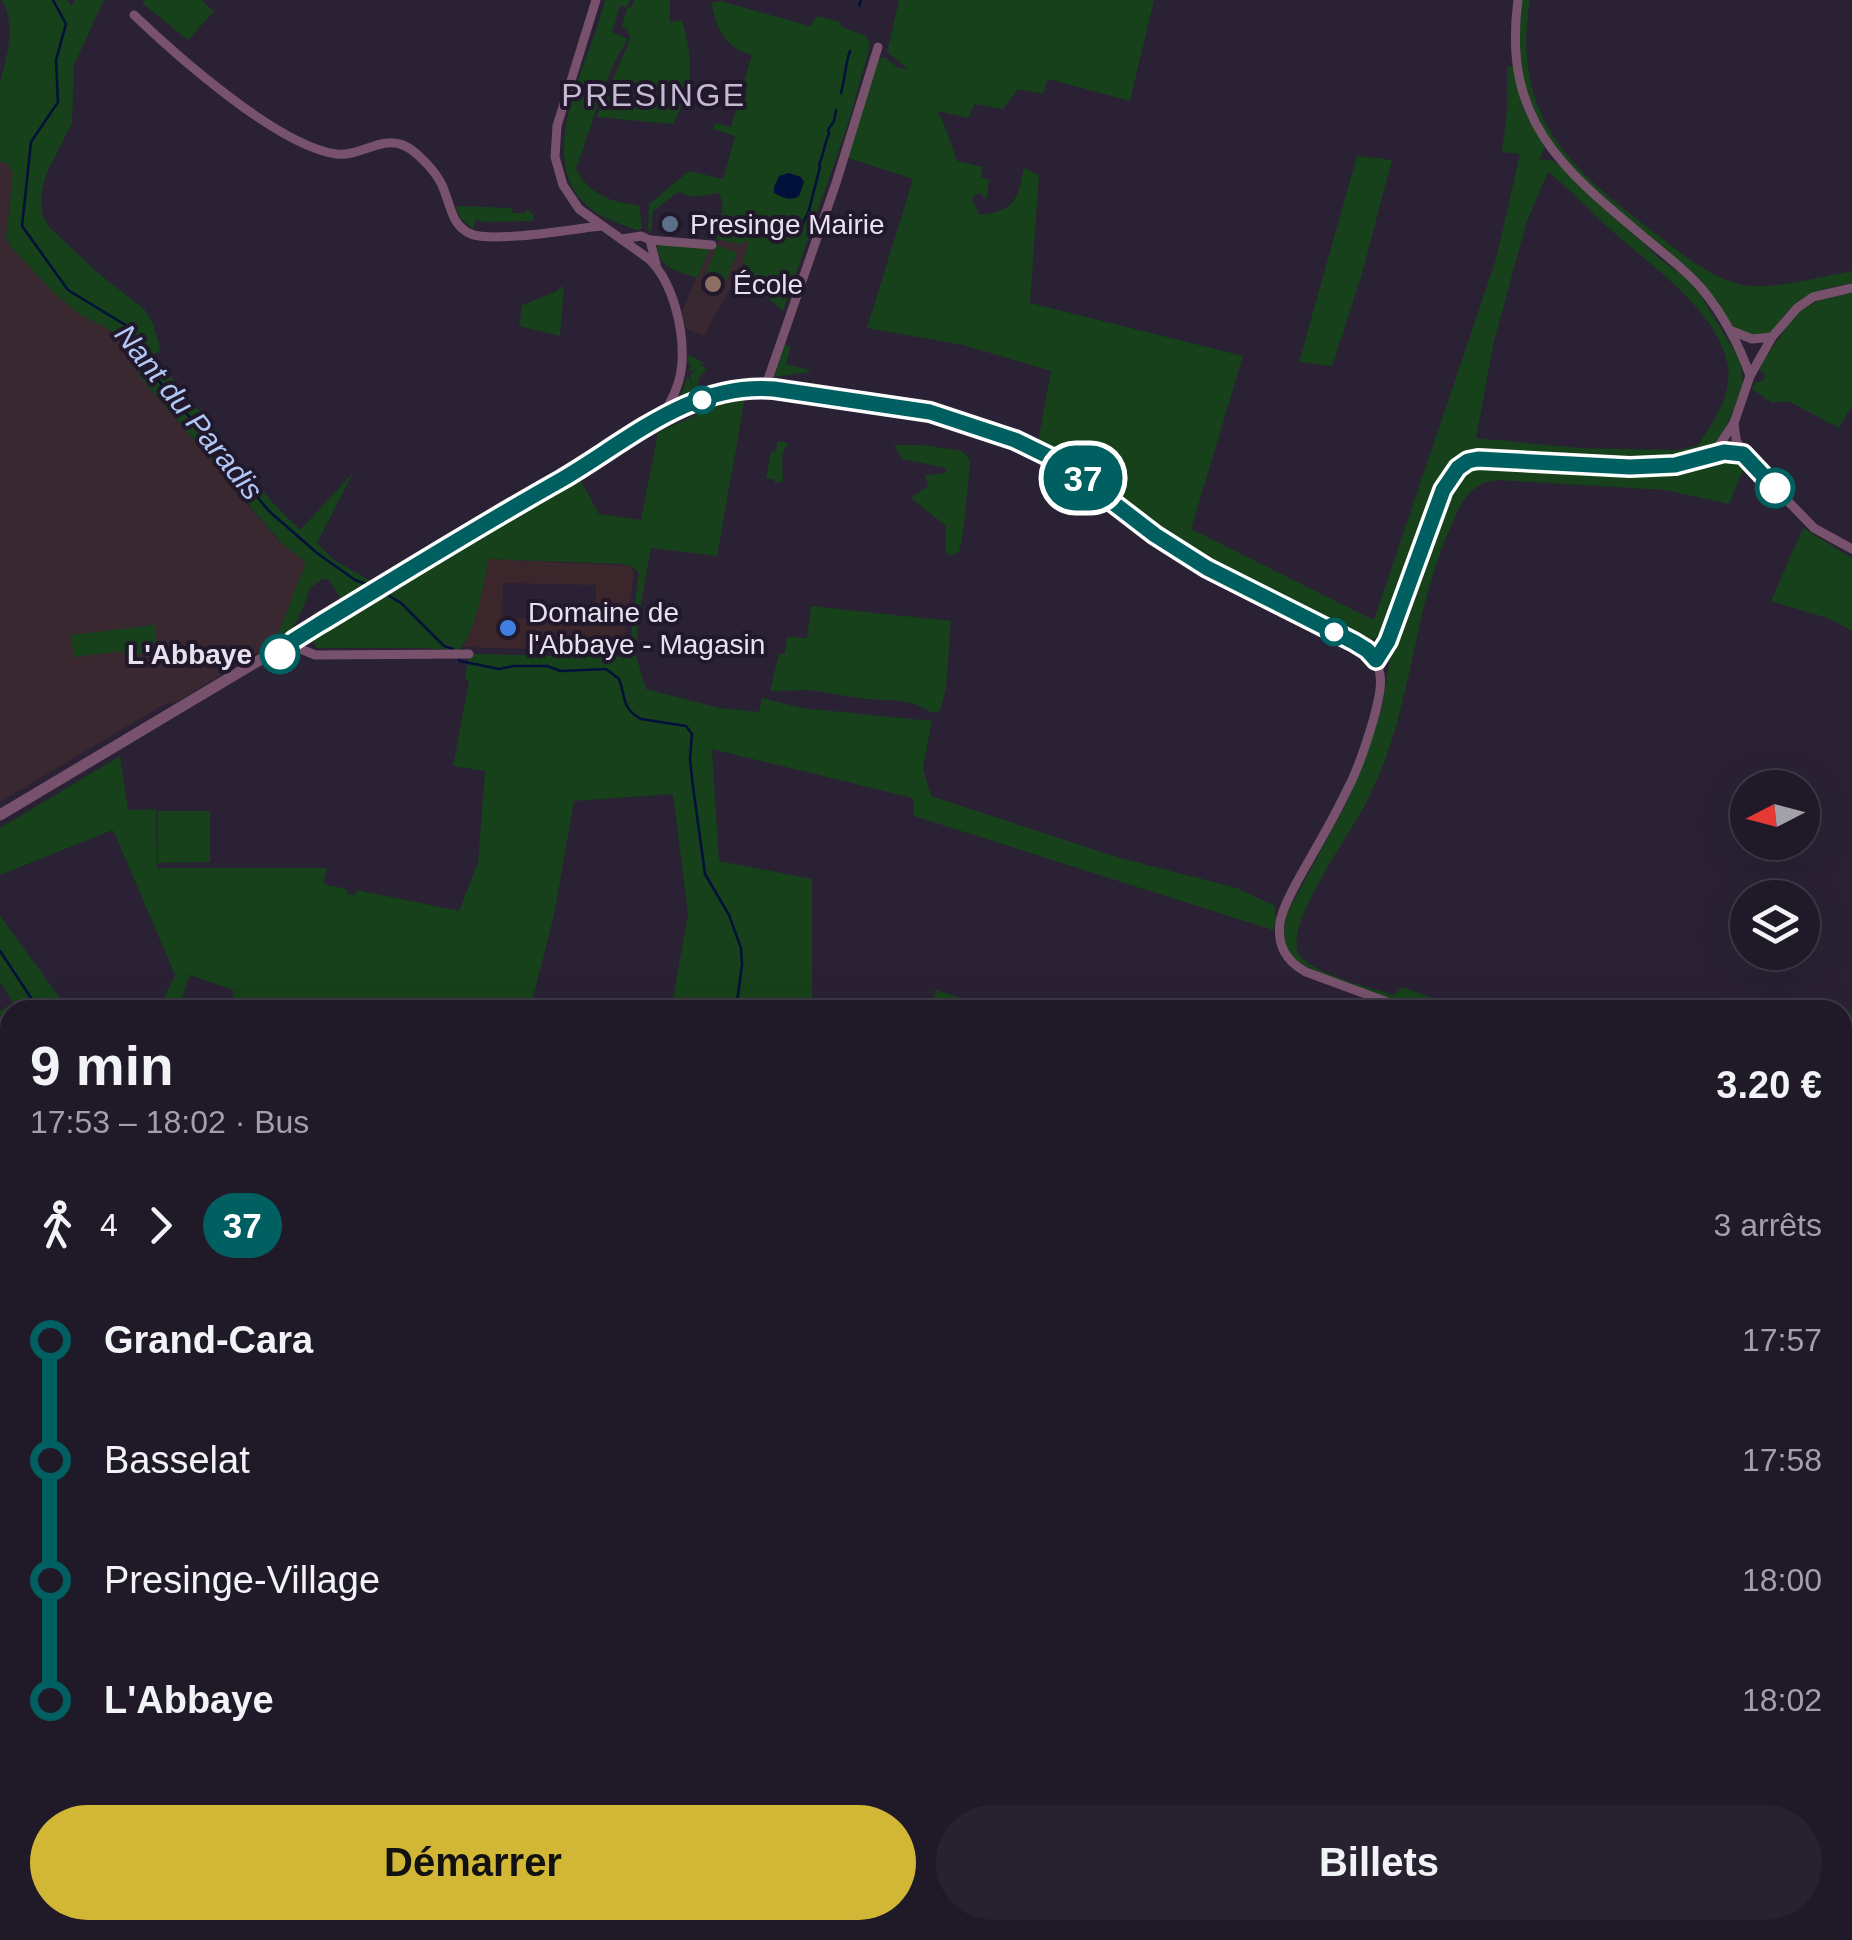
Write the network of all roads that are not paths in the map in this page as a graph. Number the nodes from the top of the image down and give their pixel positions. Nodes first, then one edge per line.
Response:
1 (596, 0) edge
2 (1518, 0) edge
3 (134, 16) dead end
4 (878, 47) dead end
5 (601, 226) junction
6 (622, 240) junction
7 (650, 240) junction
8 (712, 244) dead end
9 (657, 266) junction
10 (1852, 288) edge
11 (1728, 329) junction
12 (1772, 337) junction
13 (1750, 376) junction
14 (765, 388) junction
15 (661, 416) junction
16 (1734, 424) junction
17 (1714, 453) junction
18 (1743, 454) junction
19 (1852, 549) edge
20 (294, 640) junction
21 (460, 653) dead end
22 (1376, 660) junction
23 (0, 815) edge
24 (1382, 1000) edge

1 - 5 street
2 - 11 street
3 - 5 street
4 - 14 street
5 - 6 street
6 - 7 street
6 - 9 street
7 - 8 street
7 - 9 street
9 - 15 street
10 - 12 street
11 - 12 street
11 - 13 street
12 - 13 street
13 - 16 street
14 - 15 street
14 - 22 street
15 - 20 street
16 - 17 street
16 - 18 street
17 - 18 street
17 - 22 street
18 - 19 street
20 - 21 street
20 - 23 street
22 - 24 street

